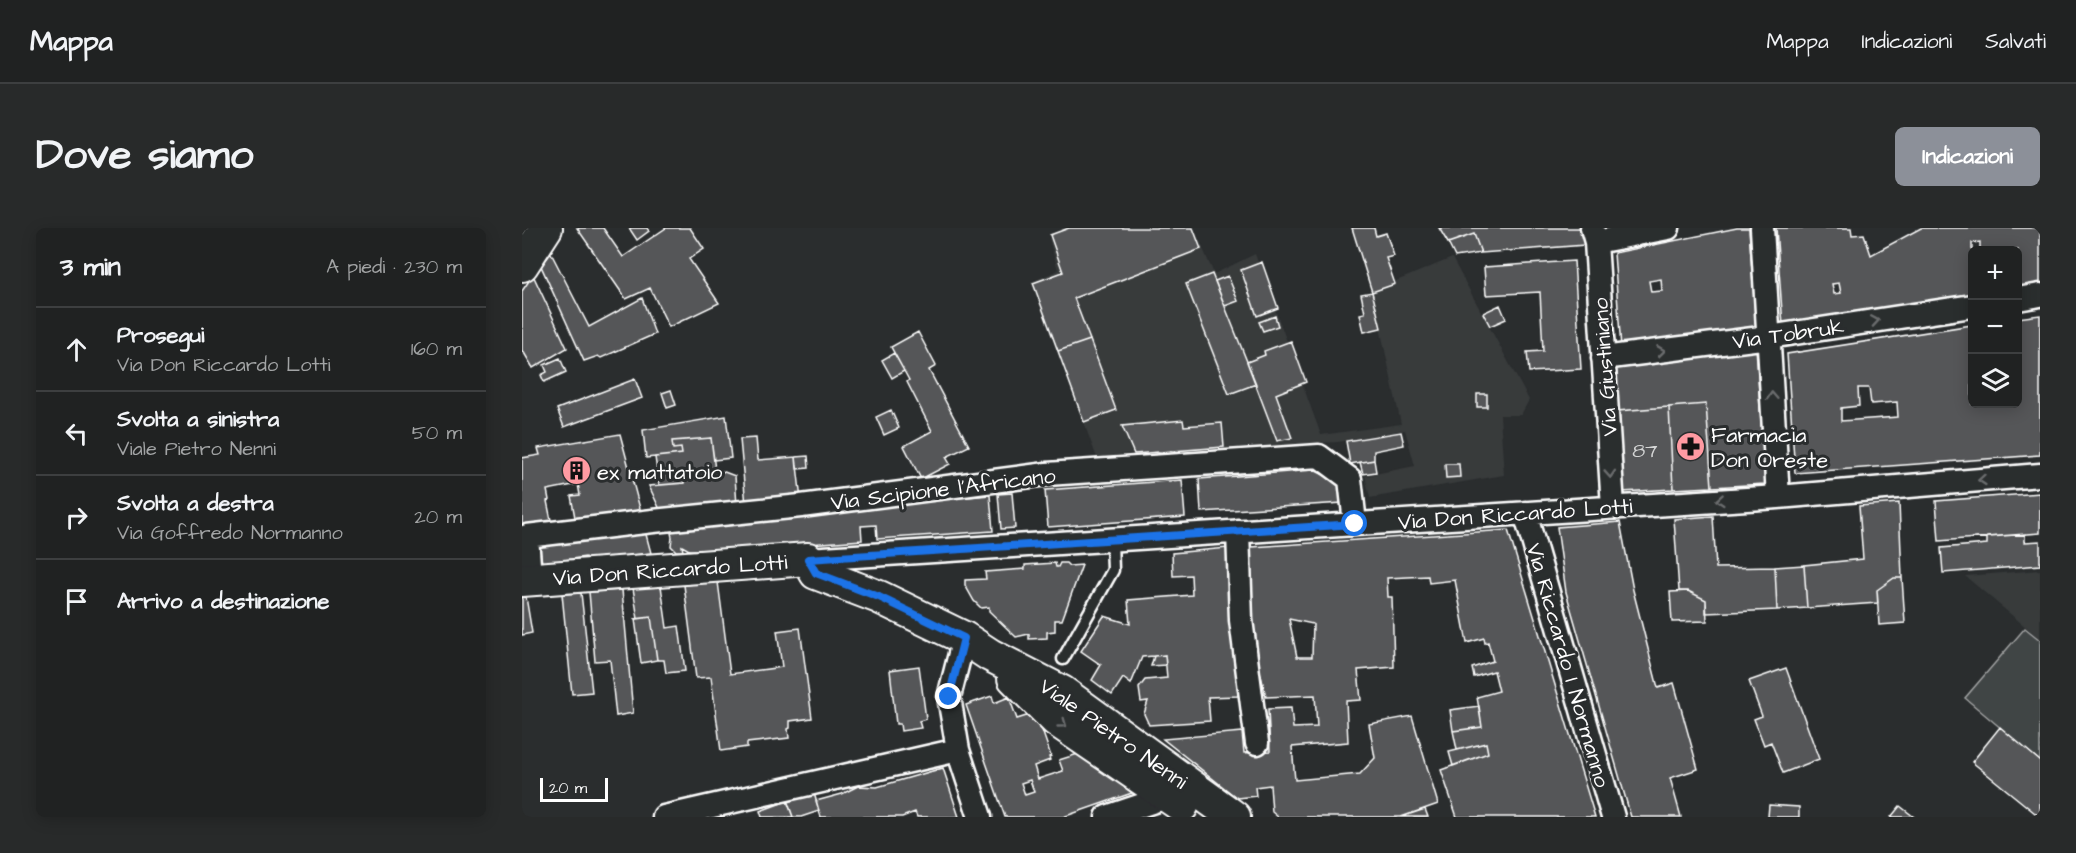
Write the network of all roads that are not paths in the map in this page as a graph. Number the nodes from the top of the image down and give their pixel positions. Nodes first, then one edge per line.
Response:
1 (546, 228) edge
2 (1668, 228) edge
3 (1762, 228) edge
4 (1594, 235) edge
5 (522, 265) edge
6 (2040, 295) edge
7 (2022, 298) edge
8 (1968, 307) edge
9 (1769, 337) junction
10 (1603, 358) junction
11 (2040, 475) edge
12 (1778, 497) junction
13 (1612, 507) junction
14 (1525, 513) junction
15 (1355, 524) junction
16 (1238, 531) junction
17 (1112, 540) junction
18 (808, 559) junction
19 (526, 579) edge
20 (977, 646) junction
21 (1063, 659) dead end
22 (1257, 743) dead end
23 (958, 750) junction
24 (1169, 796) junction
25 (664, 817) edge
26 (980, 817) edge
27 (1107, 817) edge
28 (1197, 817) edge
29 (1234, 817) edge
30 (1613, 817) edge

1 - 5 main road
2 - 4 street
3 - 9 street
4 - 10 street, Via Giustiniano
6 - 7 street
9 -> 8 street, Via Tobruk
10 -> 9 street, Via Tobruk
12 -> 9 street
10 -> 13 street, Via Giustiniano
11 -> 12 street, Via Don Riccardo Lotti
12 -> 13 street, Via Don Riccardo Lotti
13 - 14 street, Via Don Riccardo Lotti
14 - 15 street, Via Don Riccardo Lotti
14 - 30 street, Via Riccardo I Normanno
15 - 16 street, Via Don Riccardo Lotti
15 - 19 street, Via Scipione l'Africano
16 - 17 street, Via Don Riccardo Lotti
16 - 22 street
17 - 18 street, Via Don Riccardo Lotti
17 - 21 lane
18 - 19 main road, Via Don Riccardo Lotti
18 - 20 main road, Viale Pietro Nenni
20 - 23 street
20 -> 24 main road, Viale Pietro Nenni
20 - 29 main road, Viale Pietro Nenni
23 - 25 street
23 - 26 street
24 - 27 street
24 - 28 main road, Viale Pietro Nenni

